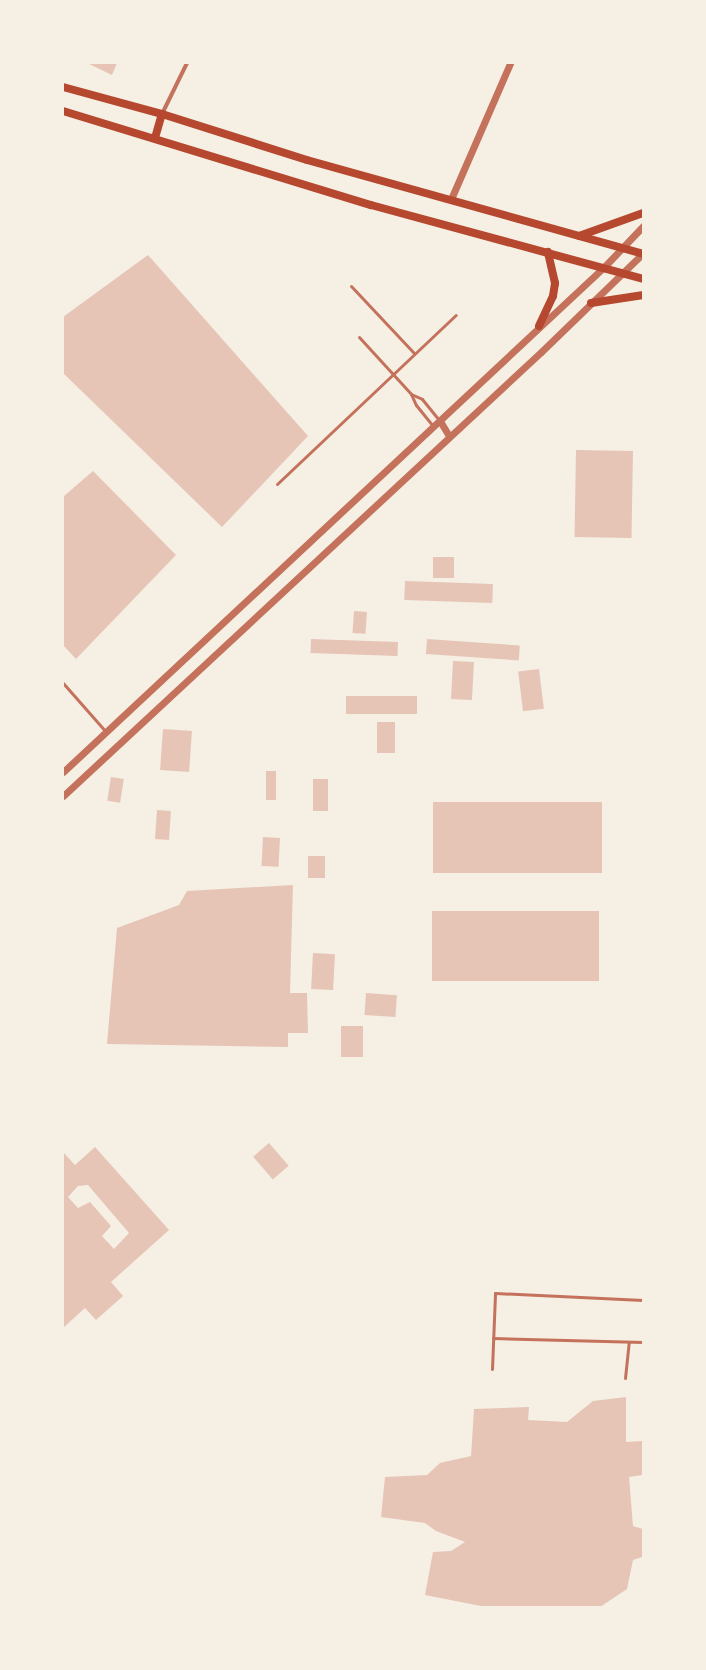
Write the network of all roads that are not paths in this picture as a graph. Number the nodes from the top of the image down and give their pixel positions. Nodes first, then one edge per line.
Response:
1 (187, 63) edge
2 (510, 63) edge
3 (63, 87) edge
4 (63, 111) edge
5 (162, 114) junction
6 (155, 138) junction
7 (450, 199) junction
8 (643, 213) edge
9 (643, 226) edge
10 (579, 236) junction
11 (622, 248) junction
12 (548, 252) junction
13 (643, 254) edge
14 (604, 267) junction
15 (623, 273) junction
16 (643, 279) edge
17 (352, 286) dead end
18 (643, 294) edge
19 (592, 303) junction
20 (456, 315) dead end
21 (539, 326) junction
22 (359, 338) dead end
23 (414, 353) junction
24 (392, 373) junction
25 (411, 394) junction
26 (440, 421) junction
27 (433, 427) junction
28 (449, 436) junction
29 (277, 484) dead end
30 (63, 683) edge
31 (106, 732) junction
32 (63, 772) edge
33 (63, 796) edge
34 (643, 1300) edge
35 (493, 1338) junction
36 (629, 1342) junction
37 (643, 1342) edge
38 (492, 1369) dead end
39 (625, 1378) dead end

1 - 5 street
2 - 7 street
3 - 5 main road
4 - 6 main road
5 - 6 main road
5 - 7 main road
6 - 12 main road
7 - 10 main road
8 - 10 main road
9 - 11 street
10 - 11 main road
11 - 13 main road
11 - 14 street
12 - 14 main road
12 - 21 main road
13 - 15 street
14 - 15 main road
14 - 21 street
15 - 16 main road
15 - 19 street
17 - 23 lane
18 - 19 main road
19 - 28 street
20 - 23 lane
21 - 26 street
22 - 24 lane
23 - 24 lane
24 - 25 lane
24 - 29 lane
25 - 26 lane
25 - 27 lane
26 - 27 street
26 - 28 street
27 - 31 street
28 - 33 street
30 - 31 lane
31 - 32 street
34 - 35 lane
35 - 36 lane
35 - 38 lane
36 - 37 lane
36 - 39 lane

